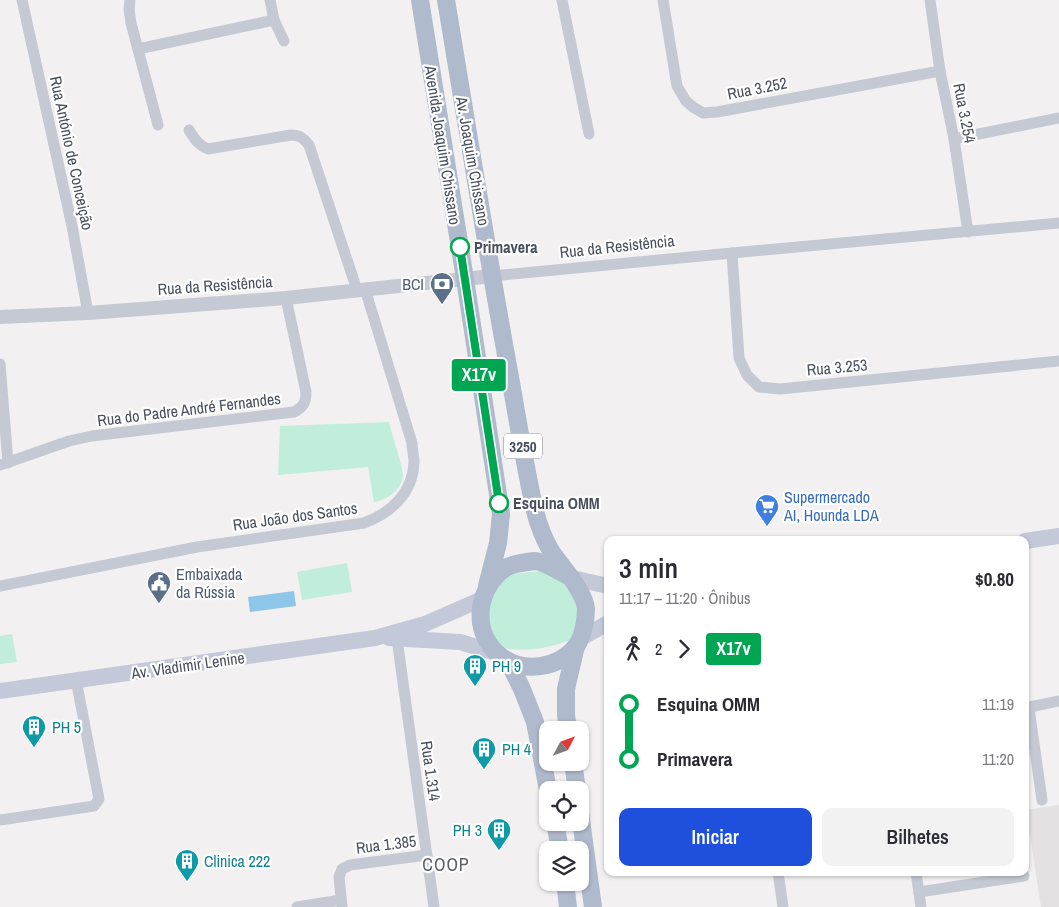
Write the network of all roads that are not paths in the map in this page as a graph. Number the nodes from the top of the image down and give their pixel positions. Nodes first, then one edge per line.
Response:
1 (22, 0) edge
2 (130, 0) edge
3 (270, 0) edge
4 (420, 0) edge
5 (446, 0) edge
6 (562, 0) edge
7 (663, 0) edge
8 (930, 0) edge
9 (274, 20) junction
10 (284, 41) dead end
11 (138, 50) junction
12 (940, 70) junction
13 (1059, 118) edge
14 (158, 125) dead end
15 (189, 130) dead end
16 (589, 134) dead end
17 (954, 139) junction
18 (1059, 223) edge
19 (968, 232) junction
20 (732, 252) junction
21 (492, 276) junction
22 (465, 279) junction
23 (361, 290) junction
24 (286, 298) junction
25 (88, 313) junction
26 (0, 317) edge
27 (1059, 361) edge
28 (0, 364) edge
29 (4, 464) edge
30 (1059, 536) edge
31 (1029, 540) edge
32 (572, 578) junction
33 (604, 585) edge
34 (0, 586) edge
35 (484, 593) junction
36 (604, 626) edge
37 (395, 635) junction
38 (579, 642) junction
39 (503, 657) junction
40 (76, 680) junction
41 (0, 691) edge
42 (1059, 701) edge
43 (1029, 708) edge
44 (1029, 720) edge
45 (567, 721) edge
46 (546, 781) edge
47 (1042, 800) dead end
48 (0, 820) edge
49 (583, 831) edge
50 (427, 856) junction
51 (779, 876) edge
52 (917, 876) edge
53 (1024, 876) dead end
54 (565, 891) edge
55 (919, 892) junction
56 (342, 904) edge
57 (296, 907) edge
58 (434, 907) edge
59 (568, 907) edge
60 (594, 907) edge
61 (783, 907) edge
62 (921, 907) edge

1 - 25 street, Rua António de Conceição
2 - 11 street
3 - 9 street
4 - 22 main road, Avenida Joaquim Chissano
5 - 21 main road, Av. Joaquim Chissano / 3250
6 - 16 street
7 - 12 street, Rua 3.252
8 - 12 street, Rua 3.254
9 - 10 street
9 - 11 street
11 - 14 street
12 - 17 street, Rua 3.254
13 - 17 street
15 - 23 street, Rua João dos Santos
17 - 19 street, Rua 3.254
18 - 19 street, Rua da Resistência
19 - 20 street, Rua da Resistência
20 - 21 street, Rua da Resistência
20 - 27 street, Rua 3.253
21 - 22 street, Rua da Resistência
21 - 32 main road, Av. Joaquim Chissano / 3250
22 - 23 street, Rua da Resistência
22 - 35 main road, Avenida Joaquim Chissano
23 - 24 street, Rua da Resistência
23 - 34 street, Rua João dos Santos
24 - 25 street, Rua da Resistência
24 - 29 street, Rua do Padre André Fernandes
25 - 26 street, Rua da Resistência
28 - 29 street
30 - 31 main road
32 - 33 main road
32 - 35 main road
32 - 38 main road
35 - 37 main road, Av. Vladimir Lenine
35 - 39 main road
36 - 38 main road
37 - 39 main road, Av. Vladimir Lenine
37 - 40 main road, Av. Vladimir Lenine
37 - 50 street, Rua 1.314
38 - 39 main road
38 - 45 main road
39 - 46 main road
40 - 41 main road, Av. Vladimir Lenine
40 - 48 street
42 - 43 street
44 - 47 street
49 - 60 main road
50 - 56 street, Rua 1.385
50 - 58 street, Rua 1.314
51 - 61 street
52 - 55 street
53 - 55 street
54 - 59 main road
55 - 62 street
56 - 57 street

